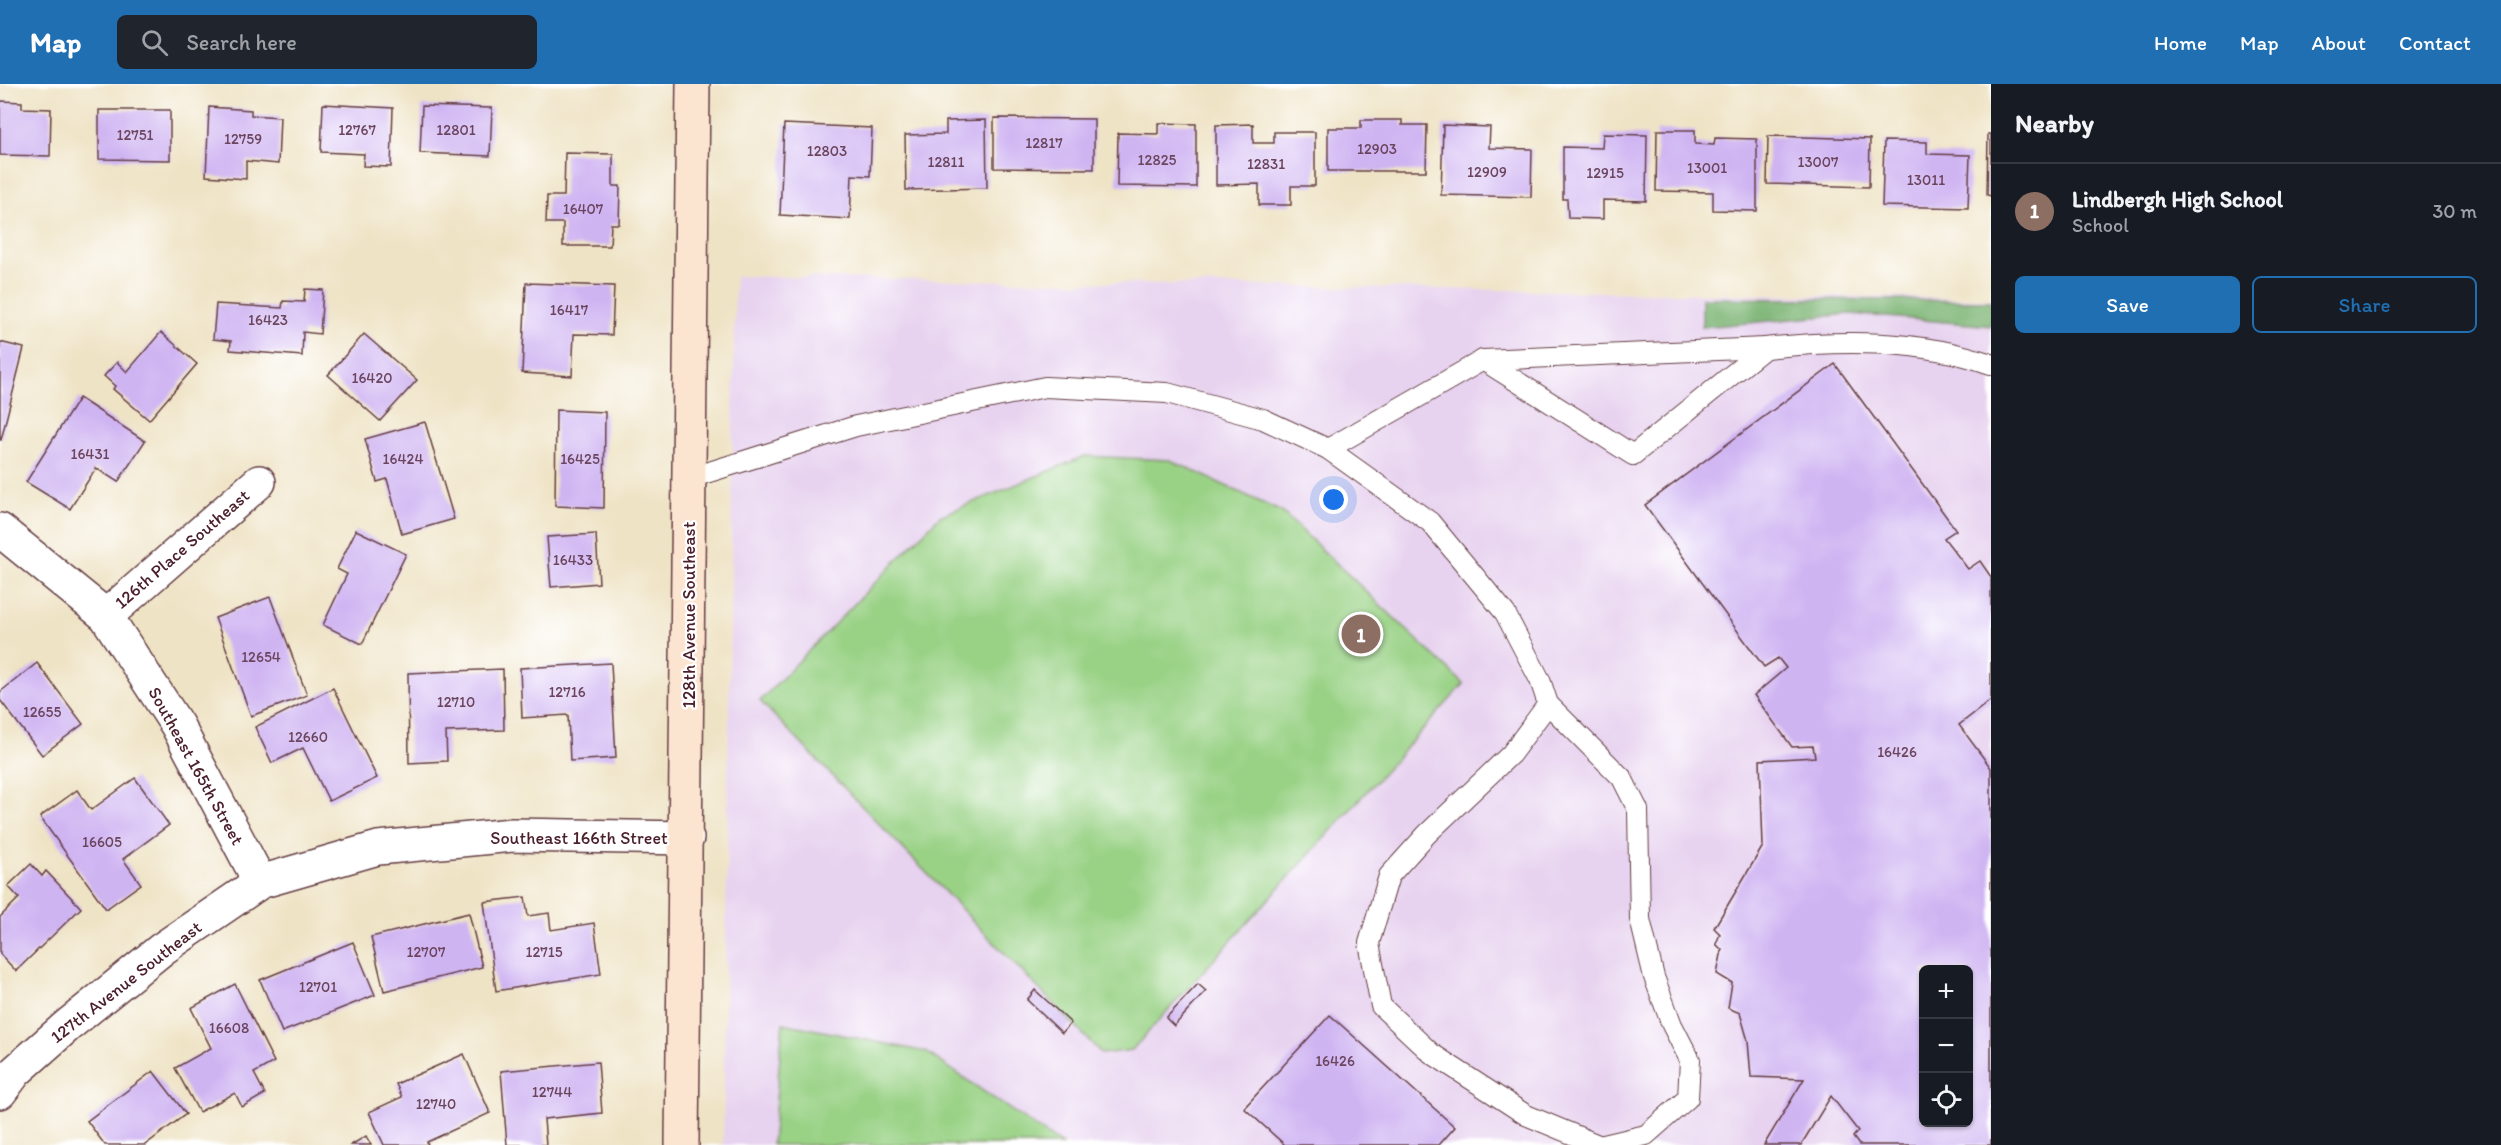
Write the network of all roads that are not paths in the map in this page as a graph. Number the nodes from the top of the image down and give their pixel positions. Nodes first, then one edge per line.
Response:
1 (693, 84) edge
2 (1765, 348) junction
3 (1483, 360) junction
4 (1991, 364) edge
5 (1328, 449) junction
6 (690, 478) junction
7 (259, 482) dead end
8 (1, 533) edge
9 (106, 616) junction
10 (1548, 704) junction
11 (687, 838) junction
12 (260, 882) junction
13 (0, 1092) edge
14 (682, 1145) edge
15 (1598, 1145) edge
16 (1604, 1145) edge

1 - 6 street, 128th Avenue Southeast
2 - 3 lane
2 - 3 lane
2 - 4 lane
3 - 5 lane
5 - 6 lane
5 - 10 lane
6 - 11 street, 128th Avenue Southeast
7 - 9 street, 126th Place Southeast
8 - 9 street, Southeast 165th Street
9 - 12 street, Southeast 165th Street
10 - 15 lane
10 - 16 lane
11 - 12 street, Southeast 166th Street
11 - 14 street, 128th Avenue Southeast
12 - 13 street, 127th Avenue Southeast

